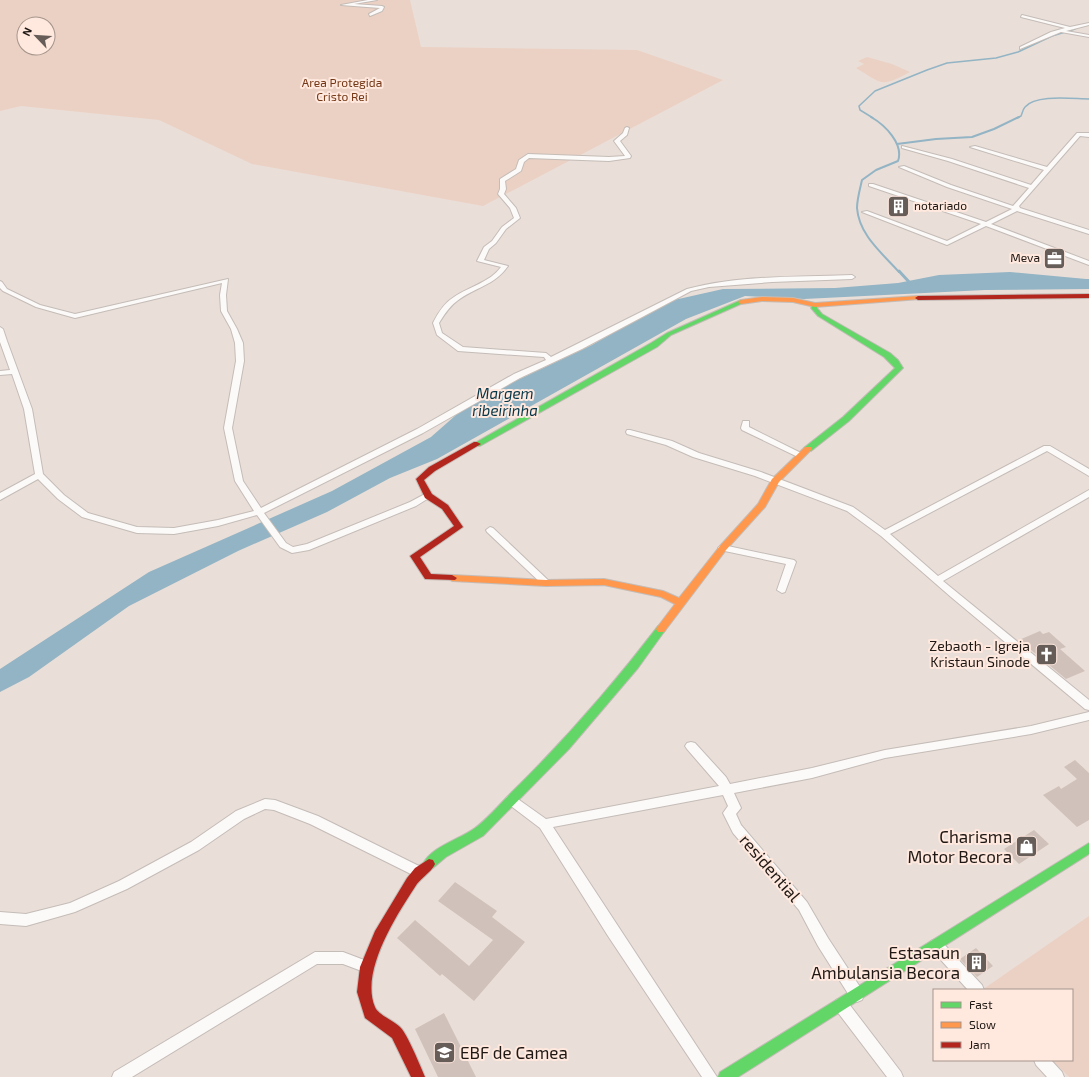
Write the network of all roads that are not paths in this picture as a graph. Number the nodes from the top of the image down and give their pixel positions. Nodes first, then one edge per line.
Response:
1 (375, 0) edge
2 (370, 15) dead end
3 (1022, 16) dead end
4 (1088, 24) dead end
5 (1068, 28) junction
6 (1059, 31) junction
7 (1089, 36) edge
8 (1021, 48) dead end
9 (627, 128) dead end
10 (1089, 135) edge
11 (904, 147) dead end
12 (973, 147) dead end
13 (902, 167) dead end
14 (1047, 169) junction
15 (870, 185) dead end
16 (1032, 187) junction
17 (1017, 209) junction
18 (865, 212) dead end
19 (986, 224) junction
20 (1089, 232) edge
21 (1089, 263) edge
22 (852, 277) dead end
23 (0, 283) edge
24 (2, 291) edge
25 (1089, 296) edge
26 (815, 305) junction
27 (0, 329) edge
28 (550, 360) junction
29 (14, 372) junction
30 (0, 373) edge
31 (746, 423) dead end
32 (630, 432) dead end
33 (801, 455) junction
34 (1089, 473) edge
35 (39, 475) junction
36 (775, 481) junction
37 (1089, 493) edge
38 (428, 496) junction
39 (0, 497) edge
40 (261, 515) junction
41 (490, 530) dead end
42 (884, 534) junction
43 (723, 548) junction
44 (937, 580) junction
45 (546, 583) junction
46 (782, 590) dead end
47 (681, 603) junction
48 (1089, 706) edge
49 (1089, 716) edge
50 (691, 746) dead end
51 (727, 789) junction
52 (511, 800) junction
53 (544, 824) junction
54 (1089, 848) edge
55 (419, 872) junction
56 (0, 918) edge
57 (936, 945) junction
58 (367, 967) junction
59 (976, 989) edge
60 (857, 995) junction
61 (841, 1005) junction
62 (1042, 1061) edge
63 (732, 1075) edge
64 (119, 1077) edge
65 (418, 1077) edge
66 (710, 1077) edge
67 (896, 1077) edge
68 (1057, 1077) edge

1 - 2 street
3 - 5 street
4 - 5 street
5 - 6 street
6 - 7 street
6 - 8 street
9 - 28 street
10 - 14 street
11 - 16 street
12 - 14 street
13 - 17 street
14 - 16 street
15 - 19 street
16 - 17 street
17 - 19 street
17 - 20 street
18 - 19 street
19 - 21 street
22 - 28 street
23 - 24 street
24 - 40 street
25 - 26 street
26 - 33 street
26 - 38 street
27 - 29 street
28 - 40 street
29 - 30 street
29 - 35 street
31 - 33 street
32 - 36 street
33 - 36 street
34 - 42 street
35 - 39 street
35 - 40 street
36 - 42 street
36 - 43 street
37 - 44 street
38 - 40 street
38 - 45 street
41 - 45 street
42 - 44 street
43 - 46 street
43 - 47 street
44 - 48 street
45 - 47 street
47 - 52 street
49 - 51 street
50 - 51 street, residential
51 - 53 street
51 - 60 street, residential
52 - 53 street
52 - 55 street
53 - 66 street
54 - 57 street
55 - 56 street
55 - 58 street
57 - 59 street
57 - 60 street
58 - 64 street
58 - 65 street
60 - 61 street
61 - 63 street
61 - 67 street
62 - 68 street

